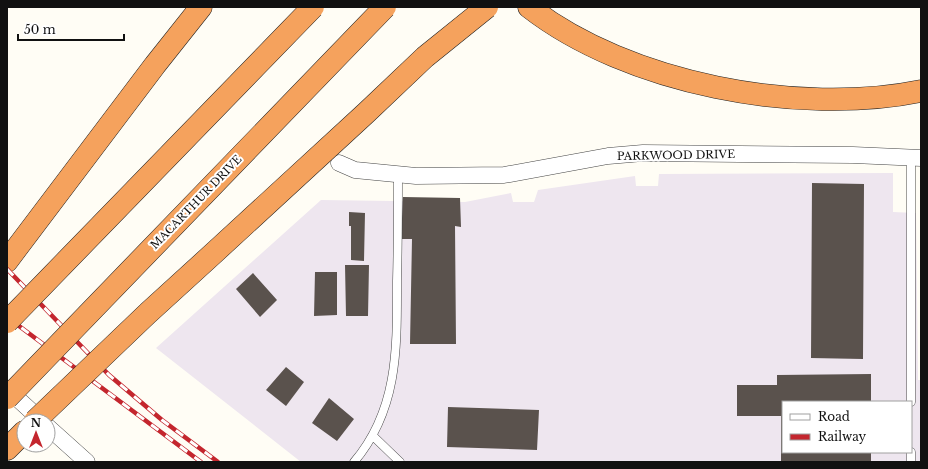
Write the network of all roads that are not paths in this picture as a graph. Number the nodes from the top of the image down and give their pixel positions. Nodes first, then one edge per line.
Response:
1 (187, 7) edge
2 (201, 7) edge
3 (313, 7) edge
4 (385, 7) edge
5 (487, 7) edge
6 (529, 7) edge
7 (155, 65) junction
8 (921, 91) edge
9 (916, 158) edge
10 (339, 163) dead end
11 (398, 174) junction
12 (7, 261) edge
13 (7, 322) edge
14 (7, 389) edge
15 (7, 398) edge
16 (911, 401) edge
17 (33, 413) edge
18 (43, 413) edge
19 (56, 433) edge
20 (373, 436) junction
21 (16, 440) edge
22 (7, 449) edge
23 (87, 462) edge
24 (354, 462) edge
25 (400, 462) edge

1 - 7 highway
2 - 7 highway
3 - 13 highway, bridge
4 - 15 highway, MACARTHUR DRIVE, bridge
5 - 18 highway, bridge
6 - 8 highway
7 - 12 highway
9 - 11 street, PARKWOOD DRIVE
9 - 16 lane
10 - 11 street, PARKWOOD DRIVE
11 - 20 lane
14 - 17 street
19 - 23 street
20 - 24 lane
20 - 25 lane
21 - 22 highway

